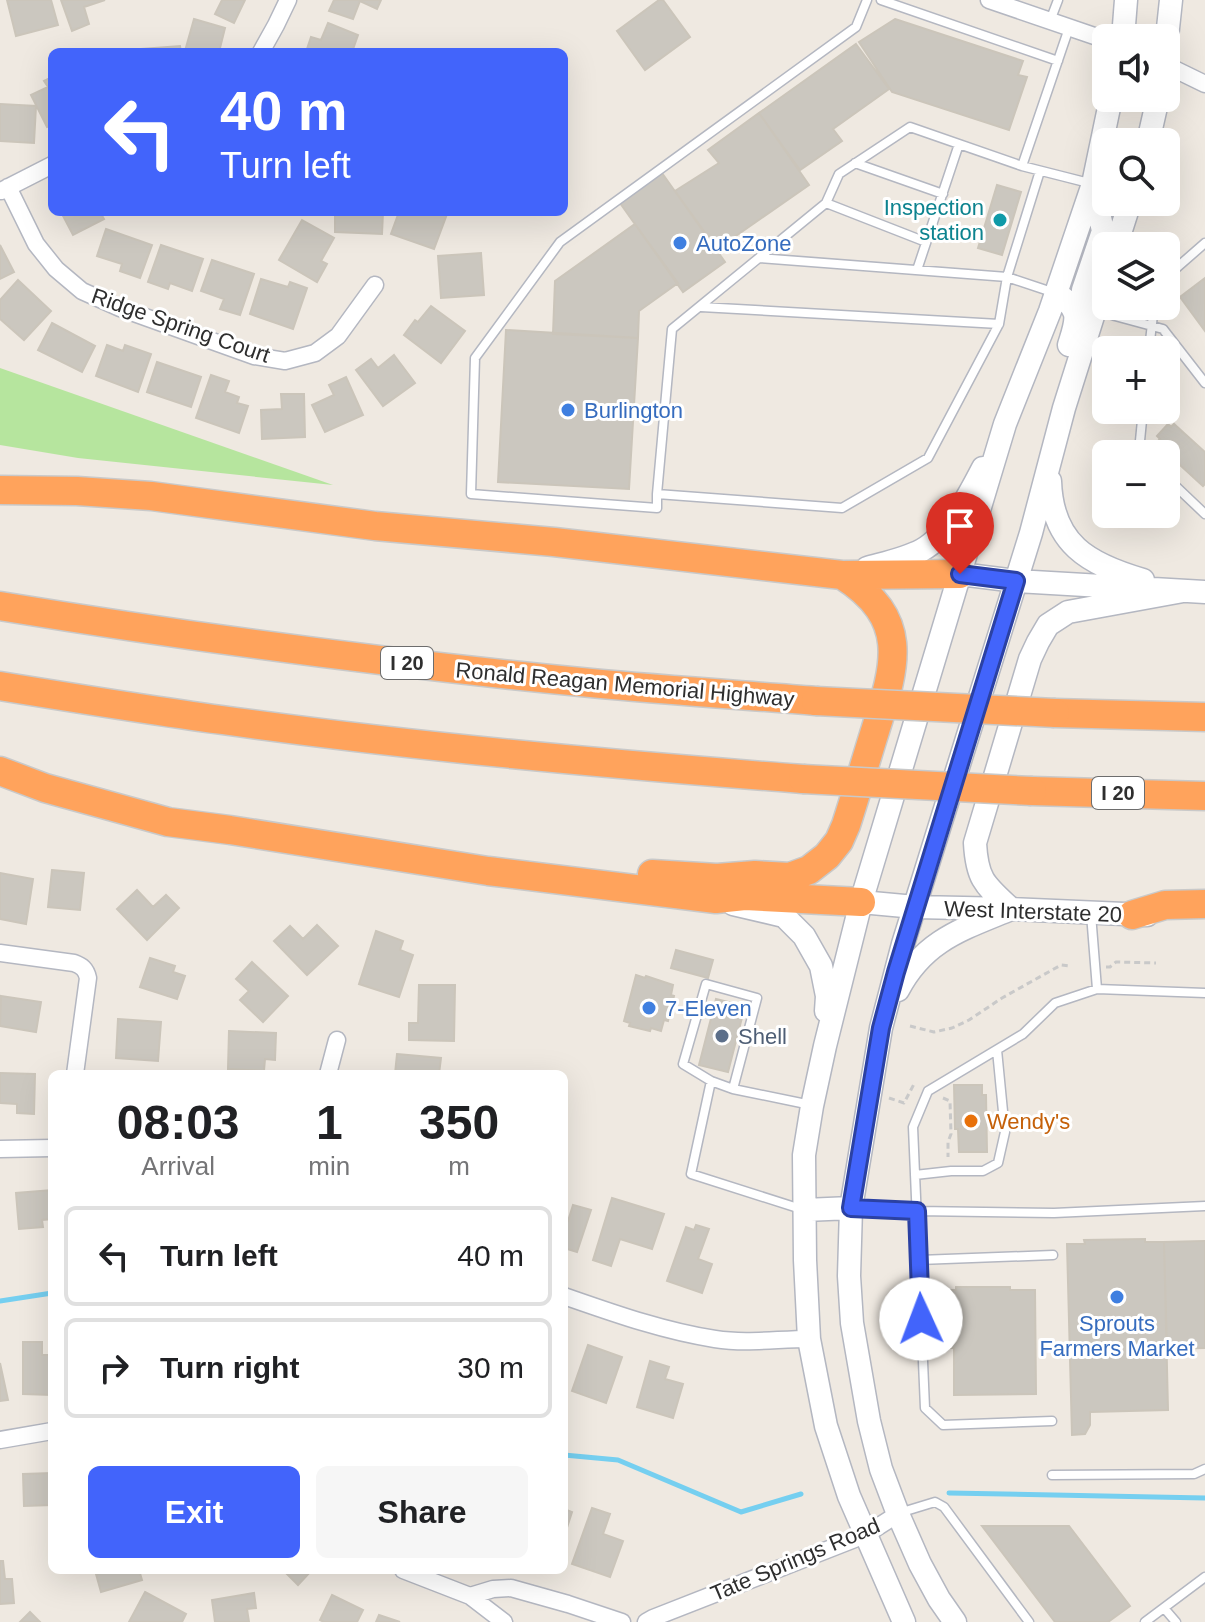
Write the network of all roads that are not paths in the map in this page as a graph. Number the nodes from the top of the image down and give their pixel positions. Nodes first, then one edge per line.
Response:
1 (288, 0) edge
2 (867, 0) edge
3 (881, 0) edge
4 (989, 0) edge
5 (1058, 0) edge
6 (1126, 0) edge
7 (1171, 0) edge
8 (1050, 22) junction
9 (1124, 24) edge
10 (1168, 24) edge
11 (1069, 28) junction
12 (1092, 35) edge
13 (263, 48) edge
14 (1058, 61) junction
15 (1180, 72) edge
16 (1205, 84) edge
17 (959, 144) junction
18 (855, 163) junction
19 (1022, 166) junction
20 (48, 167) edge
21 (1040, 171) junction
22 (1092, 184) edge
23 (1092, 187) edge
24 (4, 189) edge
25 (943, 194) junction
26 (826, 203) junction
27 (926, 242) junction
28 (1205, 243) edge
29 (760, 258) junction
30 (1092, 263) edge
31 (1180, 265) edge
32 (917, 270) junction
33 (1007, 277) junction
34 (375, 285) dead end
35 (1053, 302) junction
36 (1092, 305) edge
37 (700, 307) junction
38 (1092, 318) edge
39 (1130, 320) edge
40 (1153, 320) edge
41 (999, 324) junction
42 (1152, 326) junction
43 (1151, 336) edge
44 (1205, 383) edge
45 (1064, 408) junction
46 (1005, 424) junction
47 (1055, 445) junction
48 (0, 490) edge
49 (1180, 490) edge
50 (657, 494) junction
51 (1205, 514) edge
52 (960, 574) junction
53 (842, 575) junction
54 (1016, 581) junction
55 (1194, 591) edge
56 (0, 606) edge
57 (0, 686) edge
58 (1205, 717) edge
59 (0, 771) edge
60 (1205, 796) edge
61 (488, 871) junction
62 (716, 899) junction
63 (861, 902) junction
64 (1205, 904) edge
65 (915, 907) junction
66 (1011, 909) junction
67 (1091, 913) junction
68 (1132, 915) junction
69 (1205, 916) edge
70 (0, 953) edge
71 (1097, 989) junction
72 (1205, 993) edge
73 (881, 1028) junction
74 (337, 1040) dead end
75 (825, 1046) junction
76 (997, 1050) junction
77 (76, 1070) edge
78 (329, 1070) edge
79 (711, 1081) junction
80 (733, 1089) junction
81 (812, 1106) junction
82 (48, 1148) edge
83 (0, 1149) edge
84 (915, 1175) junction
85 (1205, 1206) edge
86 (851, 1208) junction
87 (805, 1210) junction
88 (917, 1211) junction
89 (1053, 1255) dead end
90 (919, 1260) junction
91 (568, 1297) edge
92 (809, 1339) junction
93 (1052, 1421) dead end
94 (48, 1432) edge
95 (0, 1440) edge
96 (1205, 1469) edge
97 (1052, 1475) dead end
98 (898, 1514) junction
99 (865, 1535) junction
100 (413, 1574) edge
101 (1205, 1577) edge
102 (470, 1596) junction
103 (1164, 1608) junction
104 (504, 1622) edge
105 (622, 1622) edge
106 (646, 1622) edge
107 (904, 1622) edge
108 (955, 1622) edge
109 (1029, 1622) edge
110 (1145, 1622) edge
111 (1176, 1622) edge

1 - 13 street
2 - 50 lane
3 - 14 lane
4 - 8 street
5 - 8 lane
6 - 9 main road
7 - 10 main road
8 - 11 street
11 - 12 street
11 - 14 lane
14 - 19 lane
15 - 16 street
17 - 18 lane
17 - 19 lane
17 - 25 lane
18 - 25 lane
18 - 26 lane
19 - 21 lane
20 - 24 street
21 - 22 lane
21 - 33 lane
23 - 35 main road
24 - 34 street, Ridge Spring Court
25 - 27 lane
26 - 27 lane
26 - 29 lane
27 - 32 lane
28 - 31 lane
29 - 32 lane
29 - 37 lane
30 - 36 main road
32 - 33 lane
33 - 35 lane
33 - 41 lane
35 - 45 main road
35 - 46 main road
37 - 41 lane
37 - 50 lane
38 - 45 main road
39 - 42 lane
40 - 42 lane
41 - 50 lane
42 - 43 lane
42 - 44 lane
45 - 47 main road
46 - 52 main road
46 - 53 main road
47 - 54 main road
47 - 55 main road
48 - 53 highway
49 - 51 lane
52 - 53 highway
52 - 54 main road
52 - 63 main road
53 - 61 highway
54 - 55 main road
54 - 65 main road
55 - 66 main road
56 - 58 highway, Ronald Reagan Memorial Highway / I 20, bridge
57 - 60 highway, I 20, bridge
59 - 61 highway
61 - 62 highway
62 - 63 highway
62 - 75 main road
63 - 65 main road, West Interstate 20
63 - 75 main road
64 - 68 highway
65 - 66 main road, West Interstate 20
65 - 73 main road
66 - 67 main road, West Interstate 20
66 - 73 main road
67 - 68 main road, West Interstate 20
67 - 71 lane
68 - 69 main road, West Interstate 20
70 - 77 street
71 - 72 lane
71 - 76 lane
73 - 86 main road
74 - 78 street
75 - 81 main road
76 - 84 lane
76 - 84 lane
79 - 80 lane
79 - 80 lane
79 - 87 lane
80 - 81 lane
81 - 87 main road
82 - 83 street
84 - 88 lane
85 - 88 lane
86 - 87 main road
86 - 88 lane
86 - 98 main road
87 - 92 main road
88 - 90 lane
89 - 90 lane
90 - 93 lane
91 - 92 street
92 - 99 main road
94 - 95 street
96 - 97 lane
98 - 99 street, Tate Springs Road
98 - 108 main road
98 - 109 lane
99 - 106 street, Tate Springs Road
99 - 107 main road
100 - 102 street
101 - 103 lane
102 - 104 street
102 - 105 street
103 - 110 lane
103 - 111 lane

